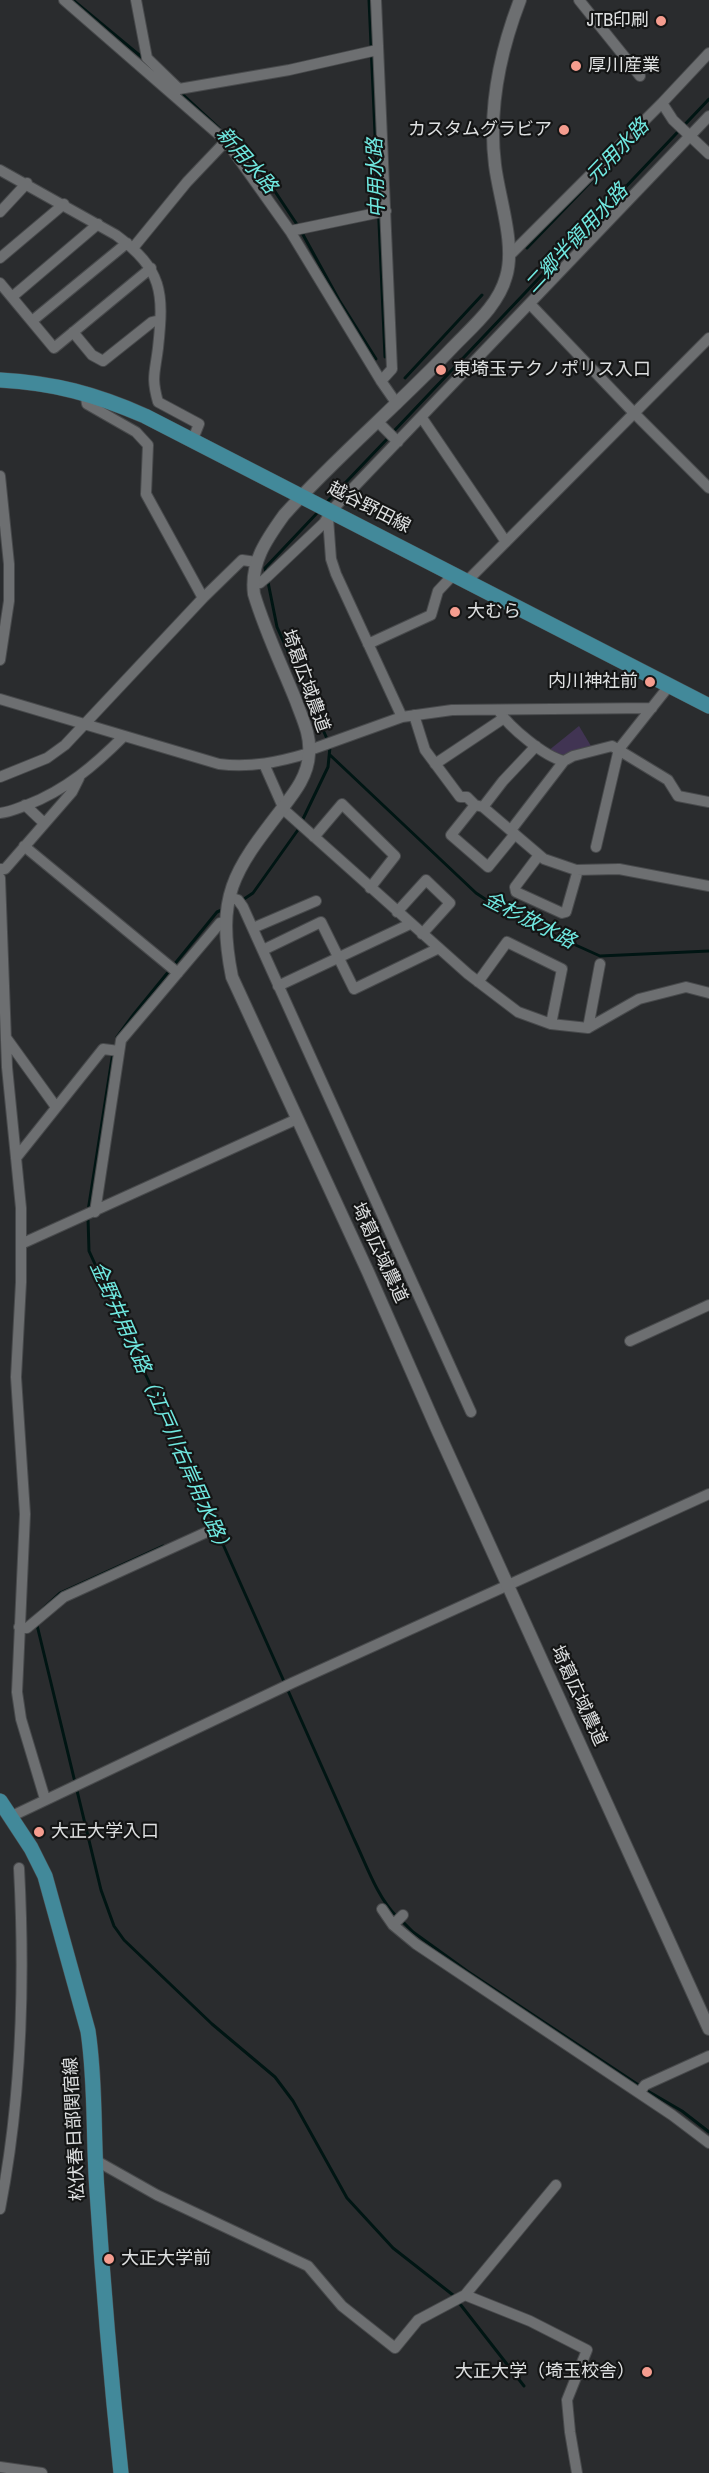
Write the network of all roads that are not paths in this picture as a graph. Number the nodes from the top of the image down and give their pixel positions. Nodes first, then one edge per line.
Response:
1 (64, 0) edge
2 (136, 0) edge
3 (376, 0) edge
4 (520, 0) edge
5 (579, 0) edge
6 (377, 50) junction
7 (709, 53) edge
8 (640, 76) dead end
9 (175, 91) junction
10 (662, 103) junction
11 (709, 116) edge
12 (692, 136) junction
13 (226, 141) junction
14 (709, 154) edge
15 (0, 170) edge
16 (27, 183) junction
17 (64, 204) junction
18 (386, 211) junction
19 (0, 212) edge
20 (98, 224) junction
21 (290, 231) junction
22 (130, 245) junction
23 (509, 256) junction
24 (0, 258) edge
25 (151, 268) junction
26 (0, 283) edge
27 (12, 297) junction
28 (530, 304) junction
29 (160, 320) junction
30 (32, 321) junction
31 (73, 332) junction
32 (709, 338) edge
33 (0, 380) edge
34 (381, 381) junction
35 (85, 392) junction
36 (397, 404) junction
37 (635, 414) junction
38 (422, 418) junction
39 (381, 425) junction
40 (193, 439) junction
41 (396, 440) junction
42 (0, 476) edge
43 (709, 488) edge
44 (302, 495) junction
45 (330, 514) junction
46 (506, 542) junction
47 (256, 562) junction
48 (460, 578) junction
49 (253, 581) junction
50 (203, 598) junction
51 (368, 644) junction
52 (0, 660) edge
53 (669, 686) junction
54 (0, 699) edge
55 (709, 706) edge
56 (652, 708) junction
57 (501, 714) junction
58 (414, 715) junction
59 (402, 717) junction
60 (85, 725) junction
61 (124, 736) junction
62 (536, 746) junction
63 (620, 749) junction
64 (309, 752) junction
65 (564, 761) junction
66 (264, 764) junction
67 (435, 764) junction
68 (0, 777) edge
69 (79, 777) junction
70 (709, 802) edge
71 (25, 805) junction
72 (479, 806) junction
73 (283, 807) junction
74 (0, 813) edge
75 (44, 824) junction
76 (513, 832) junction
77 (314, 837) junction
78 (24, 846) junction
79 (596, 847) dead end
80 (539, 855) junction
81 (0, 868) edge
82 (578, 870) junction
83 (0, 878) edge
84 (709, 886) edge
85 (370, 888) junction
86 (237, 901) junction
87 (316, 901) dead end
88 (397, 912) junction
89 (226, 922) junction
90 (410, 924) junction
91 (253, 928) junction
92 (422, 934) junction
93 (438, 948) junction
94 (263, 950) junction
95 (339, 957) junction
96 (600, 964) dead end
97 (178, 973) junction
98 (478, 982) junction
99 (278, 986) junction
100 (709, 993) edge
101 (551, 1024) junction
102 (588, 1028) junction
103 (6, 1038) junction
104 (114, 1050) junction
105 (56, 1107) junction
106 (297, 1119) junction
107 (16, 1158) junction
108 (94, 1212) junction
109 (21, 1244) junction
110 (709, 1305) edge
111 (630, 1341) dead end
112 (471, 1412) dead end
113 (709, 1494) edge
114 (216, 1528) dead end
115 (508, 1585) junction
116 (19, 1627) junction
117 (45, 1799) junction
118 (0, 1801) edge
119 (12, 1816) junction
120 (19, 1868) dead end
121 (382, 1909) dead end
122 (403, 1915) dead end
123 (393, 1924) junction
124 (709, 2029) edge
125 (709, 2056) edge
126 (642, 2089) junction
127 (709, 2143) edge
128 (95, 2160) junction
129 (556, 2185) dead end
130 (0, 2209) edge
131 (459, 2299) junction
132 (0, 2467) edge
133 (42, 2473) edge
134 (121, 2473) edge
135 (577, 2473) edge

1 - 9 street
2 - 9 street
3 - 6 street
4 - 23 street
5 - 8 street
6 - 9 street
6 - 18 street
7 - 10 street
9 - 13 street
10 - 12 street
10 - 23 street
11 - 12 street
12 - 14 street
12 - 28 street
13 - 21 street
13 - 22 street
15 - 16 street
16 - 17 street
16 - 19 street
17 - 20 street
17 - 24 street
18 - 21 street
18 - 34 street
20 - 22 street
20 - 27 street
21 - 34 street
22 - 25 street
22 - 30 street
23 - 36 street, 埼葛広域農道
25 - 29 street
25 - 31 street
26 - 27 street
27 - 30 street
28 - 37 street
28 - 38 street
29 - 31 street
29 - 40 street
30 - 31 street
32 - 37 street
33 - 35 main road, 越谷野田線
34 - 36 street
35 - 40 main road, 越谷野田線
35 - 50 street
36 - 39 street, 埼葛広域農道
37 - 43 street
37 - 46 street
38 - 41 street
38 - 46 street
39 - 41 street
39 - 44 street, 埼葛広域農道
40 - 44 main road, 越谷野田線
41 - 45 street
42 - 52 street
44 - 45 main road, 越谷野田線
44 - 47 street, 埼葛広域農道
45 - 48 main road, 越谷野田線
45 - 49 street
45 - 51 street
46 - 48 street
47 - 49 street, 埼葛広域農道
47 - 50 street
48 - 51 street
48 - 53 main road, 越谷野田線
49 - 64 street, 埼葛広域農道
50 - 60 street
51 - 59 street
53 - 55 main road, 越谷野田線
53 - 56 street
54 - 60 street
56 - 57 street
56 - 63 street
57 - 58 street
57 - 62 street
57 - 67 street
58 - 59 street
58 - 67 street
59 - 64 street
60 - 61 street
60 - 68 street
61 - 66 street
61 - 69 street
62 - 65 street
62 - 72 street
63 - 65 street
63 - 70 street
63 - 79 street
64 - 66 street
64 - 73 street, 埼葛広域農道
65 - 76 street
66 - 73 street
67 - 72 street
69 - 71 street
69 - 75 street
71 - 74 street
71 - 75 street
72 - 76 street
72 - 76 street
73 - 77 street
73 - 86 street, 埼葛広域農道
75 - 78 street
76 - 80 street
77 - 85 street
77 - 85 street
78 - 81 street
78 - 97 street
80 - 82 street
80 - 82 street
82 - 84 street
83 - 103 street
85 - 88 street
86 - 89 street, 埼葛広域農道
86 - 91 street
87 - 91 street
88 - 90 street
88 - 92 street
89 - 97 street
89 - 106 street, 埼葛広域農道
90 - 92 street
90 - 95 street
91 - 94 street
92 - 93 street
93 - 95 street
93 - 98 street
94 - 95 street
94 - 99 street
95 - 99 street
96 - 102 street
97 - 104 street
98 - 101 street
98 - 101 street
99 - 112 street
100 - 102 street
101 - 102 street
103 - 105 street
103 - 107 street
104 - 105 street
104 - 108 street
105 - 107 street
106 - 108 street
106 - 115 street, 埼葛広域農道
107 - 109 street
108 - 109 street
109 - 116 street
110 - 111 street
113 - 115 street
114 - 116 street
115 - 117 street
115 - 124 street, 埼葛広域農道
116 - 117 street
117 - 119 street
118 - 119 main road, 松伏春日部関宿線
119 - 128 main road, 松伏春日部関宿線
120 - 130 street
121 - 123 street
122 - 123 street
123 - 126 street
125 - 126 street
126 - 127 street
128 - 131 street
128 - 134 main road, 松伏春日部関宿線
129 - 131 street
131 - 135 street
132 - 133 street

